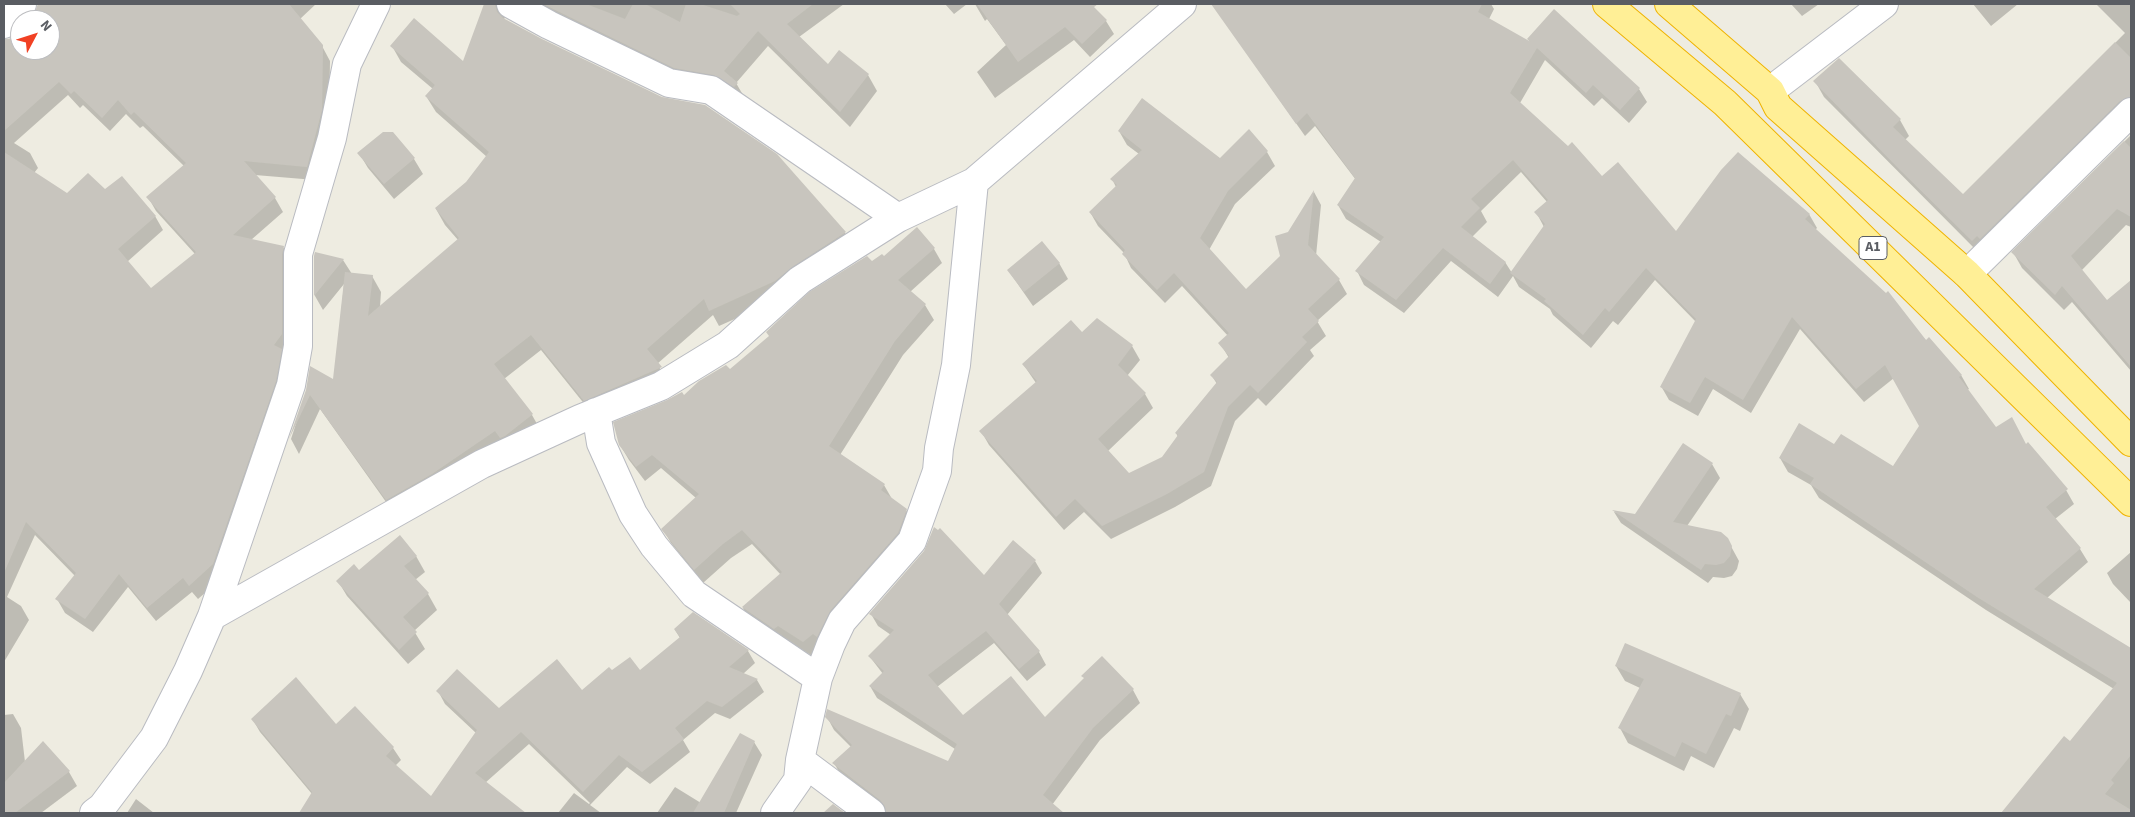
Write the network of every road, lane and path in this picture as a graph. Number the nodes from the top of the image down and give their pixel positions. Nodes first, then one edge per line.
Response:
1 (22, 4) edge
2 (376, 4) edge
3 (511, 4) edge
4 (1182, 4) edge
5 (1607, 4) edge
6 (1669, 4) edge
7 (1884, 4) edge
8 (4, 24) edge
9 (1770, 91) junction
10 (2131, 112) edge
11 (974, 182) junction
12 (898, 218) junction
13 (1967, 274) junction
14 (596, 412) junction
15 (2131, 442) edge
16 (2131, 502) edge
17 (212, 616) junction
18 (818, 678) junction
19 (800, 760) junction
20 (94, 813) edge
21 (775, 813) edge
22 (871, 813) edge

1 - 8 street
2 - 17 street
3 - 12 street
4 - 11 street
5 - 16 highway, A1
6 - 9 highway
7 - 9 street
9 - 13 highway
10 - 13 street
11 - 12 street
11 - 18 street
12 - 14 street
13 - 15 highway
14 - 17 street
14 - 18 street
17 - 20 street
18 - 19 street
19 - 21 street
19 - 22 street

